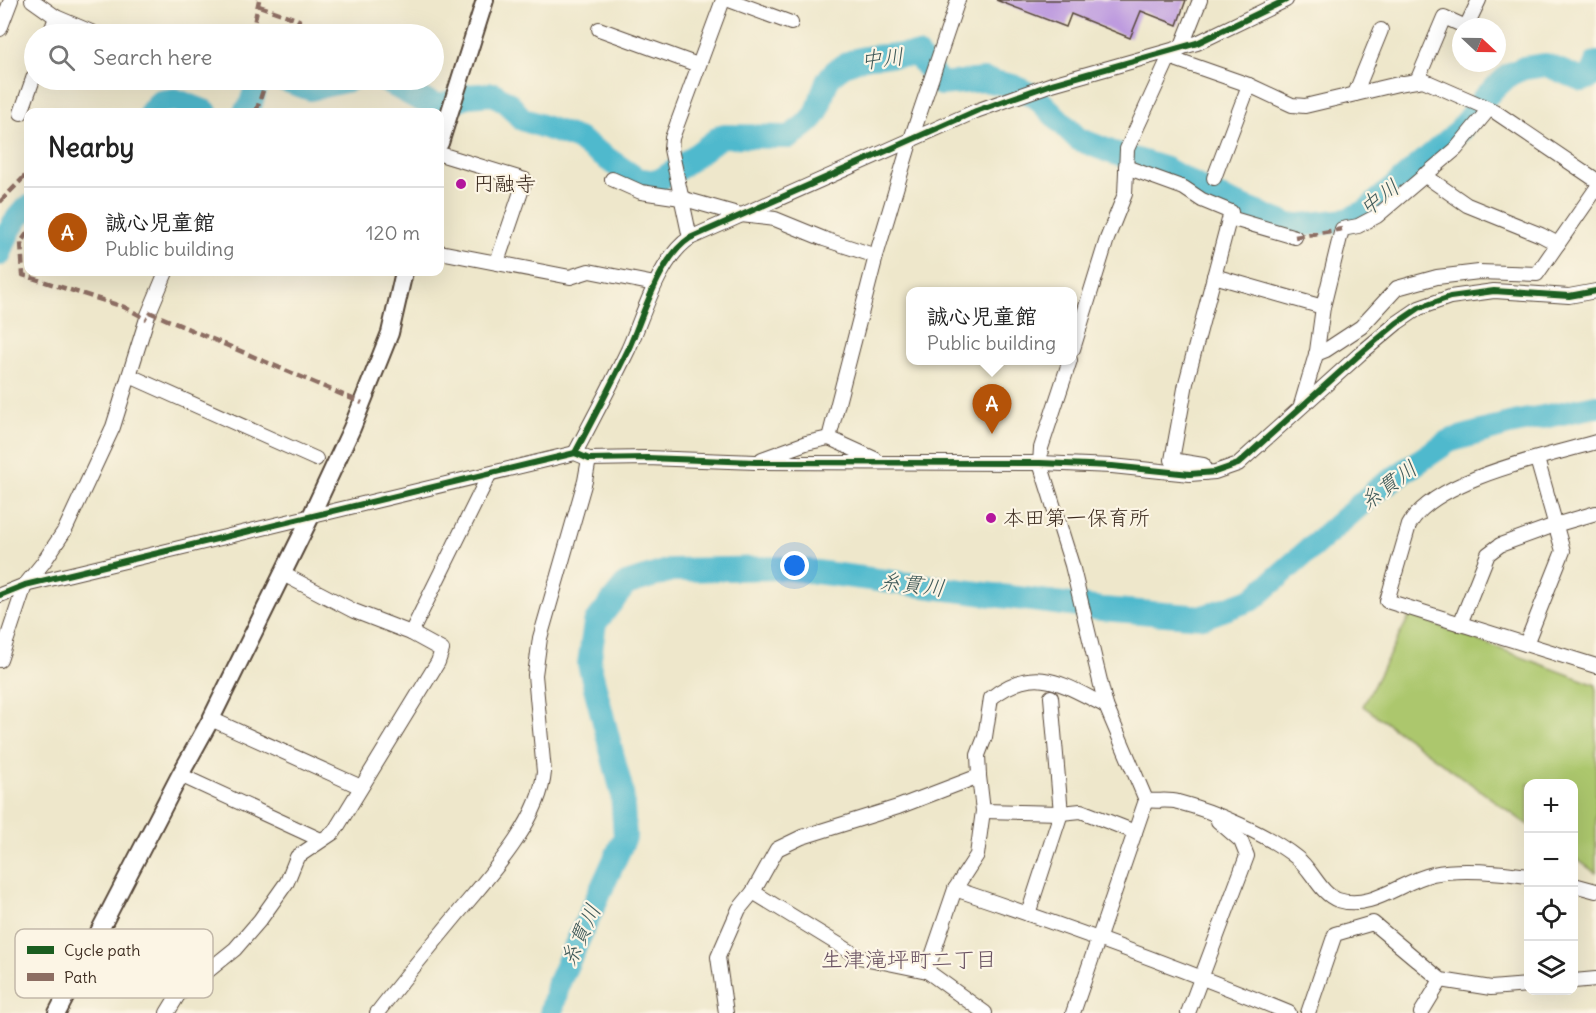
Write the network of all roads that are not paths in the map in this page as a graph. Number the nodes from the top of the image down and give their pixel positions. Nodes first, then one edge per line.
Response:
1 (11, 0) edge
2 (32, 0) edge
3 (485, 0) edge
4 (723, 0) edge
5 (729, 0) edge
6 (1200, 0) edge
7 (1286, 0) edge
8 (1479, 0) edge
9 (952, 2) edge
10 (56, 17) junction
11 (791, 23) dead end
12 (54, 24) edge
13 (72, 24) edge
14 (599, 28) dead end
15 (0, 29) edge
16 (1381, 30) dead end
17 (1174, 52) junction
18 (698, 65) junction
19 (1417, 81) junction
20 (1249, 85) junction
21 (29, 90) edge
22 (1355, 94) junction
23 (1489, 109) junction
24 (21, 113) dead end
25 (444, 129) edge
26 (911, 139) junction
27 (444, 155) edge
28 (1126, 166) junction
29 (1424, 175) junction
30 (1214, 177) dead end
31 (612, 179) dead end
32 (1596, 180) edge
33 (1596, 189) edge
34 (681, 198) junction
35 (741, 215) junction
36 (1230, 218) junction
37 (1294, 237) dead end
38 (690, 238) junction
39 (1558, 244) junction
40 (444, 253) edge
41 (876, 256) junction
42 (497, 262) junction
43 (164, 276) edge
44 (403, 276) edge
45 (1214, 276) junction
46 (655, 284) junction
47 (1596, 291) edge
48 (1323, 307) junction
49 (1077, 336) edge
50 (1316, 354) junction
51 (1068, 365) edge
52 (130, 376) junction
53 (1300, 407) junction
54 (829, 438) junction
55 (1596, 442) edge
56 (582, 456) junction
57 (316, 459) dead end
58 (1537, 459) junction
59 (880, 461) junction
60 (756, 462) junction
61 (1040, 462) junction
62 (1204, 473) junction
63 (489, 476) junction
64 (1596, 513) edge
65 (311, 516) junction
66 (1555, 525) junction
67 (283, 574) junction
68 (25, 585) junction
69 (0, 595) edge
70 (1460, 624) junction
71 (411, 633) junction
72 (1526, 644) junction
73 (0, 660) edge
74 (1595, 662) edge
75 (1051, 697) dead end
76 (1106, 706) junction
77 (211, 719) junction
78 (180, 775) junction
79 (979, 776) junction
80 (361, 786) junction
81 (1146, 800) junction
82 (983, 811) junction
83 (1208, 812) junction
84 (1061, 813) junction
85 (1136, 832) junction
86 (321, 840) junction
87 (1524, 876) edge
88 (1578, 886) edge
89 (955, 889) junction
90 (1596, 891) edge
91 (753, 892) junction
92 (1028, 914) junction
93 (100, 929) edge
94 (1099, 938) junction
95 (213, 967) edge
96 (927, 971) junction
97 (1202, 977) junction
98 (1596, 979) edge
99 (1441, 980) junction
100 (1578, 981) edge
101 (1524, 985) edge
102 (65, 998) edge
103 (176, 998) edge
104 (57, 1013) edge
105 (167, 1013) edge
106 (377, 1013) edge
107 (726, 1013) edge
108 (985, 1013) edge
109 (1073, 1013) edge
110 (1188, 1013) edge
111 (1289, 1013) edge
112 (1308, 1013) edge
113 (1421, 1013) edge

1 - 15 street
2 - 10 street
3 - 25 street
4 - 18 street
5 - 11 street
6 - 17 street
7 - 17 street
8 - 19 street
9 - 26 street
10 - 12 street
10 - 13 street
14 - 18 street
16 - 22 street
17 - 20 street
17 - 26 street
17 - 28 street
18 - 34 street
19 - 22 street
19 - 23 street
20 - 22 street
20 - 30 street
21 - 24 street
23 - 29 street
23 - 32 street
26 - 35 street
26 - 41 street
27 - 42 street
28 - 36 street
28 - 49 street
29 - 39 street
29 - 48 street
31 - 34 street
33 - 39 street
34 - 35 street
34 - 38 street
35 - 38 street
35 - 41 street
36 - 37 street
36 - 45 street
38 - 46 street
39 - 50 street
40 - 42 street
41 - 54 street
42 - 46 street
43 - 52 street
44 - 65 street
45 - 48 street
45 - 62 street
46 - 56 street
47 - 53 street
48 - 50 street
50 - 53 street
51 - 61 street
52 - 57 street
52 - 68 street
53 - 62 street
54 - 59 street
54 - 60 street
55 - 58 street
56 - 60 street
56 - 63 street
56 - 106 street
58 - 66 street
58 - 70 street
59 - 60 street
59 - 61 street
61 - 62 street
61 - 76 street
63 - 65 street
63 - 71 street
64 - 66 street
65 - 67 street
65 - 68 street
66 - 70 street
66 - 72 street
67 - 71 street
67 - 77 street
68 - 69 street
68 - 73 street
70 - 72 street
71 - 80 street
72 - 74 street
75 - 84 street
76 - 79 street
76 - 81 street
77 - 78 street
77 - 80 street
78 - 86 street
78 - 93 street
79 - 82 street
79 - 91 street
80 - 86 street
81 - 83 street
81 - 85 street
82 - 84 street
82 - 89 street
83 - 87 street
83 - 97 street
84 - 85 street
84 - 92 street
85 - 94 street
86 - 95 street
88 - 90 street
89 - 92 street
89 - 96 street
91 - 96 street
91 - 107 street
92 - 94 street
94 - 97 street
94 - 109 street
96 - 108 street
97 - 110 street
97 - 111 street
98 - 100 street
99 - 101 street
99 - 112 street
99 - 113 street
102 - 104 street
103 - 105 street

